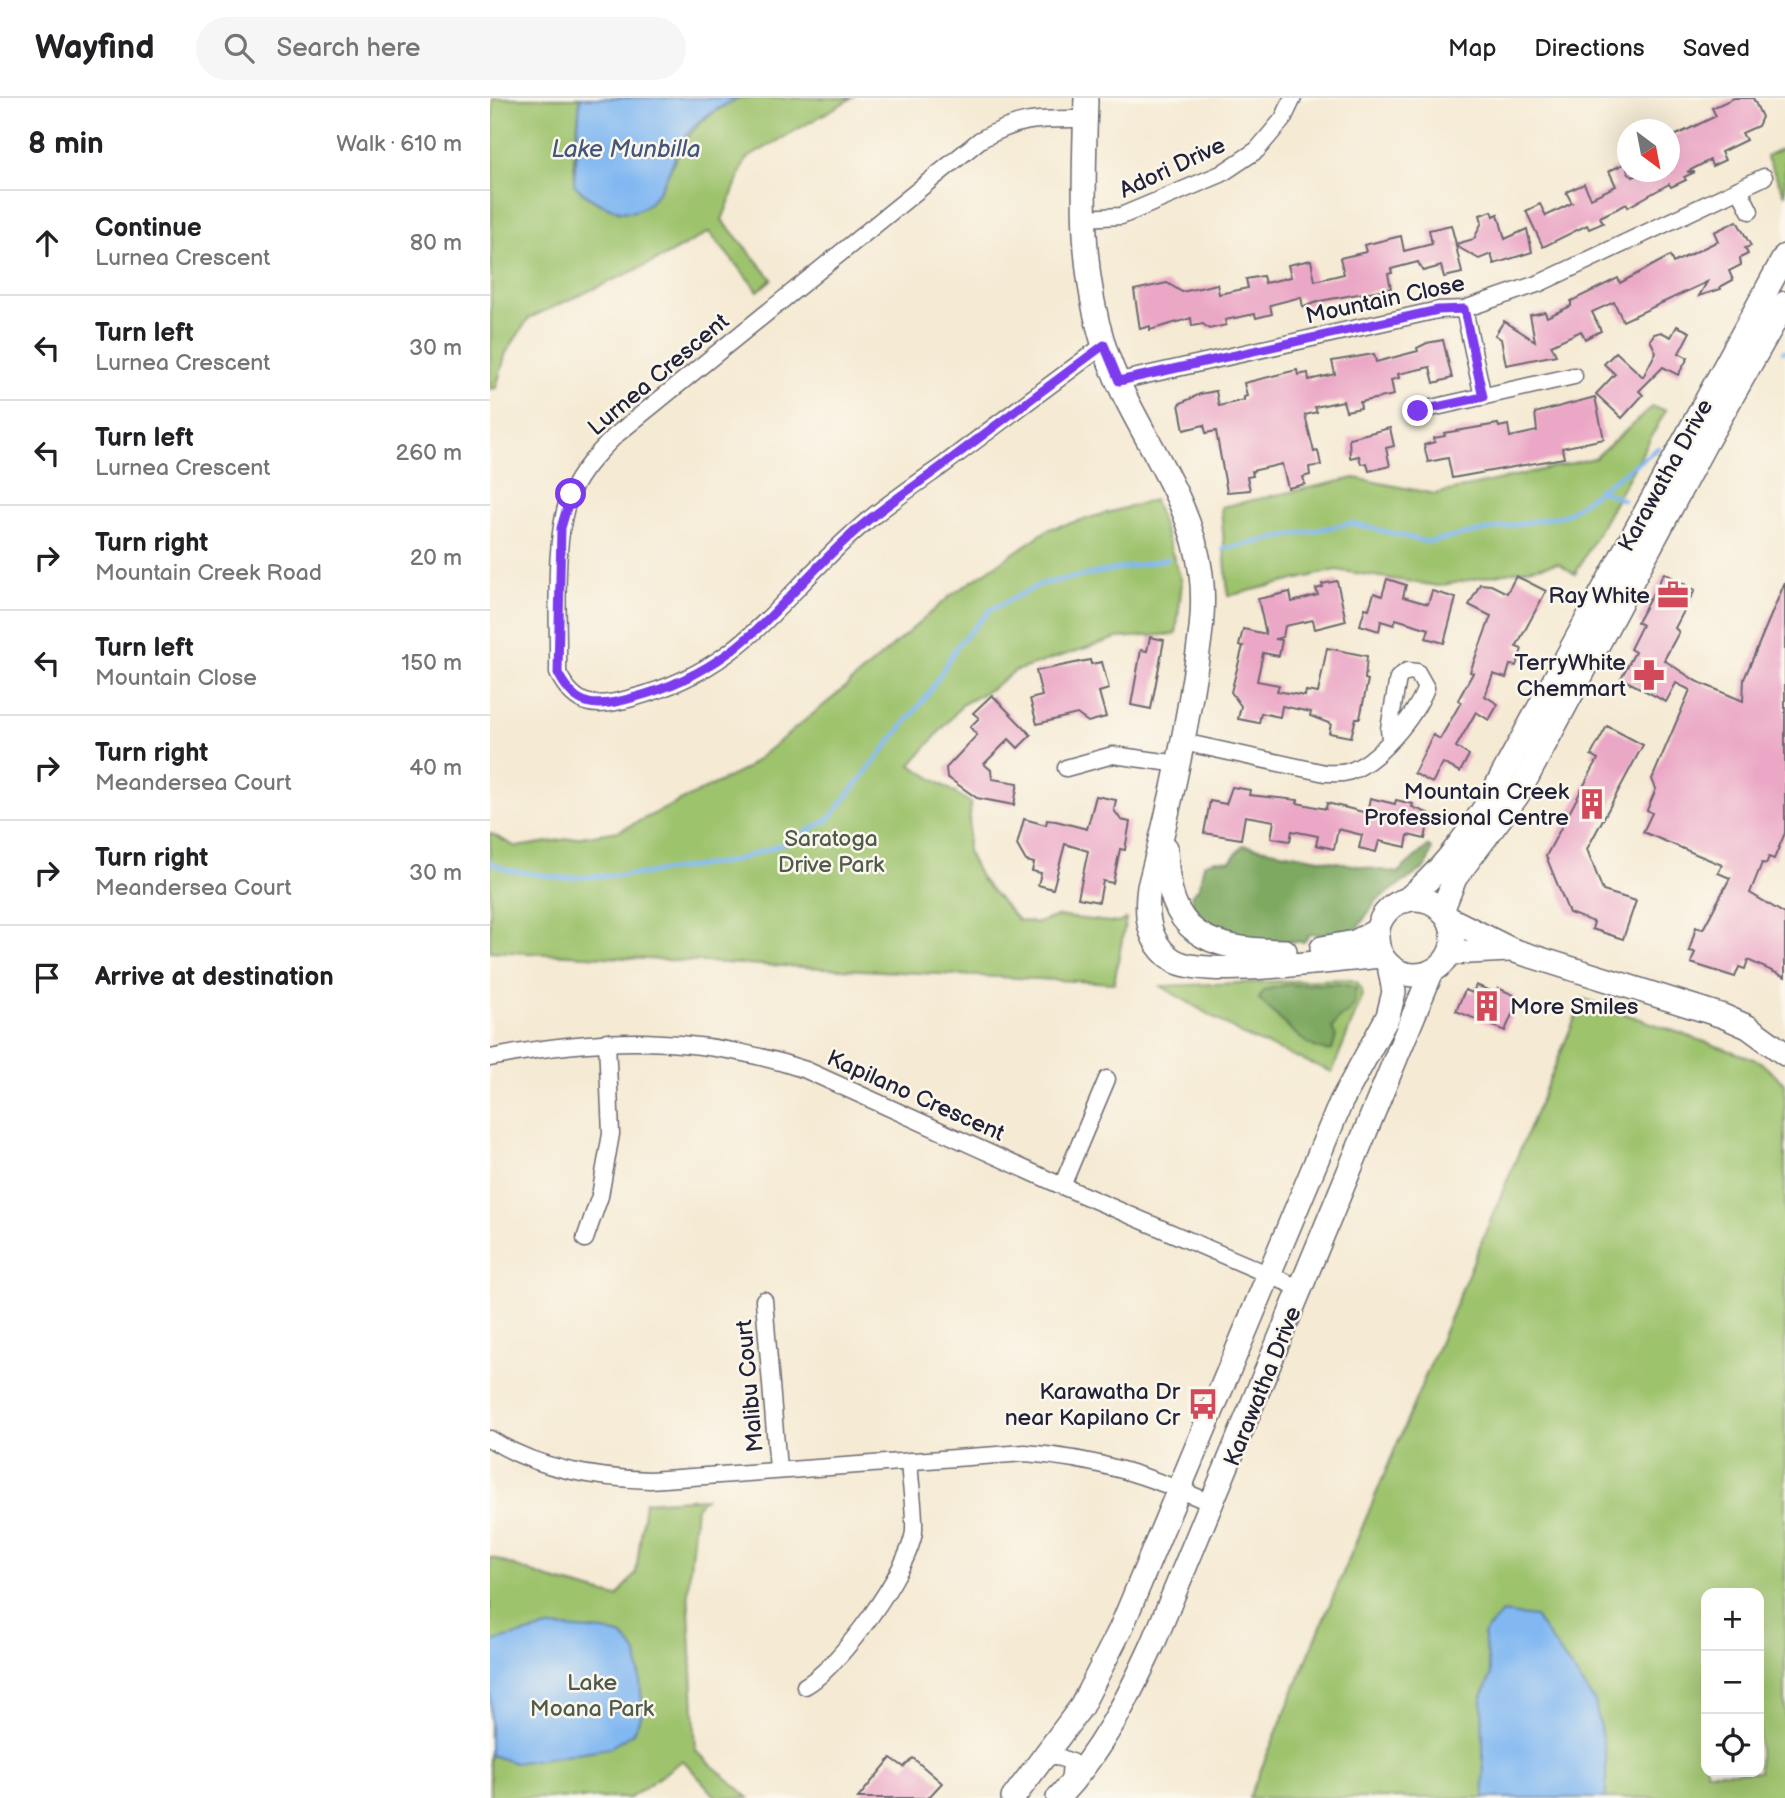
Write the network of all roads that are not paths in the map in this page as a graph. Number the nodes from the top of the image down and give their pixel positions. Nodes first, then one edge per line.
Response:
1 (1293, 98) edge
2 (1086, 109) edge
3 (1764, 177) dead end
4 (1739, 189) junction
5 (1750, 211) dead end
6 (1083, 218) junction
7 (1785, 256) edge
8 (1785, 303) edge
9 (1464, 309) junction
10 (1104, 345) junction
11 (1574, 376) dead end
12 (1119, 381) junction
13 (1483, 397) junction
14 (1418, 411) dead end
15 (1390, 739) dead end
16 (1181, 753) junction
17 (1066, 768) dead end
18 (1166, 824) junction
19 (1405, 901) junction
20 (1445, 914) junction
21 (1378, 930) junction
22 (1512, 950) junction
23 (1450, 953) junction
24 (1386, 961) junction
25 (1432, 971) junction
26 (607, 1041) junction
27 (1785, 1054) edge
28 (490, 1058) edge
29 (1107, 1079) dead end
30 (1062, 1186) junction
31 (585, 1239) dead end
32 (1268, 1275) junction
33 (1302, 1289) junction
34 (764, 1300) dead end
35 (490, 1439) edge
36 (909, 1461) junction
37 (779, 1469) junction
38 (1180, 1489) junction
39 (1213, 1504) junction
40 (805, 1686) dead end
41 (1044, 1760) junction
42 (1063, 1793) edge
43 (1013, 1798) edge

1 - 6 street, Adori Drive
2 - 6 main road
2 - 10 street, Lurnea Crescent
3 - 4 street, Mountain Close
4 - 5 street
4 - 9 street, Mountain Close
6 - 10 main road
7 - 19 main road, Karawatha Drive
8 - 20 main road, Karawatha Drive
9 - 12 street, Mountain Close
9 - 13 street
10 - 12 main road
11 - 13 street
12 - 16 main road
13 - 14 street
15 - 16 street
16 - 17 street
16 - 18 main road
18 - 21 main road
18 - 24 main road
19 - 20 main road
19 - 21 main road
20 - 22 main road
20 - 23 main road
21 - 24 main road
22 - 23 main road
22 - 27 main road
23 - 25 main road
24 - 25 main road
24 - 32 main road, Karawatha Drive
25 - 33 main road, Karawatha Drive
26 - 28 street, Kapilano Crescent
26 - 30 street, Kapilano Crescent
26 - 31 street
29 - 30 street
30 - 32 street, Kapilano Crescent
32 - 33 street, Kapilano Crescent
32 - 38 main road, Karawatha Drive
33 - 39 main road, Karawatha Drive
34 - 37 street, Malibu Court
35 - 37 street
36 - 37 street
36 - 38 street
36 - 40 street
38 - 39 street
38 - 41 main road, Karawatha Drive
39 - 42 main road, Karawatha Drive
41 - 42 street, Karawatha Drive
41 - 43 main road, Karawatha Drive

